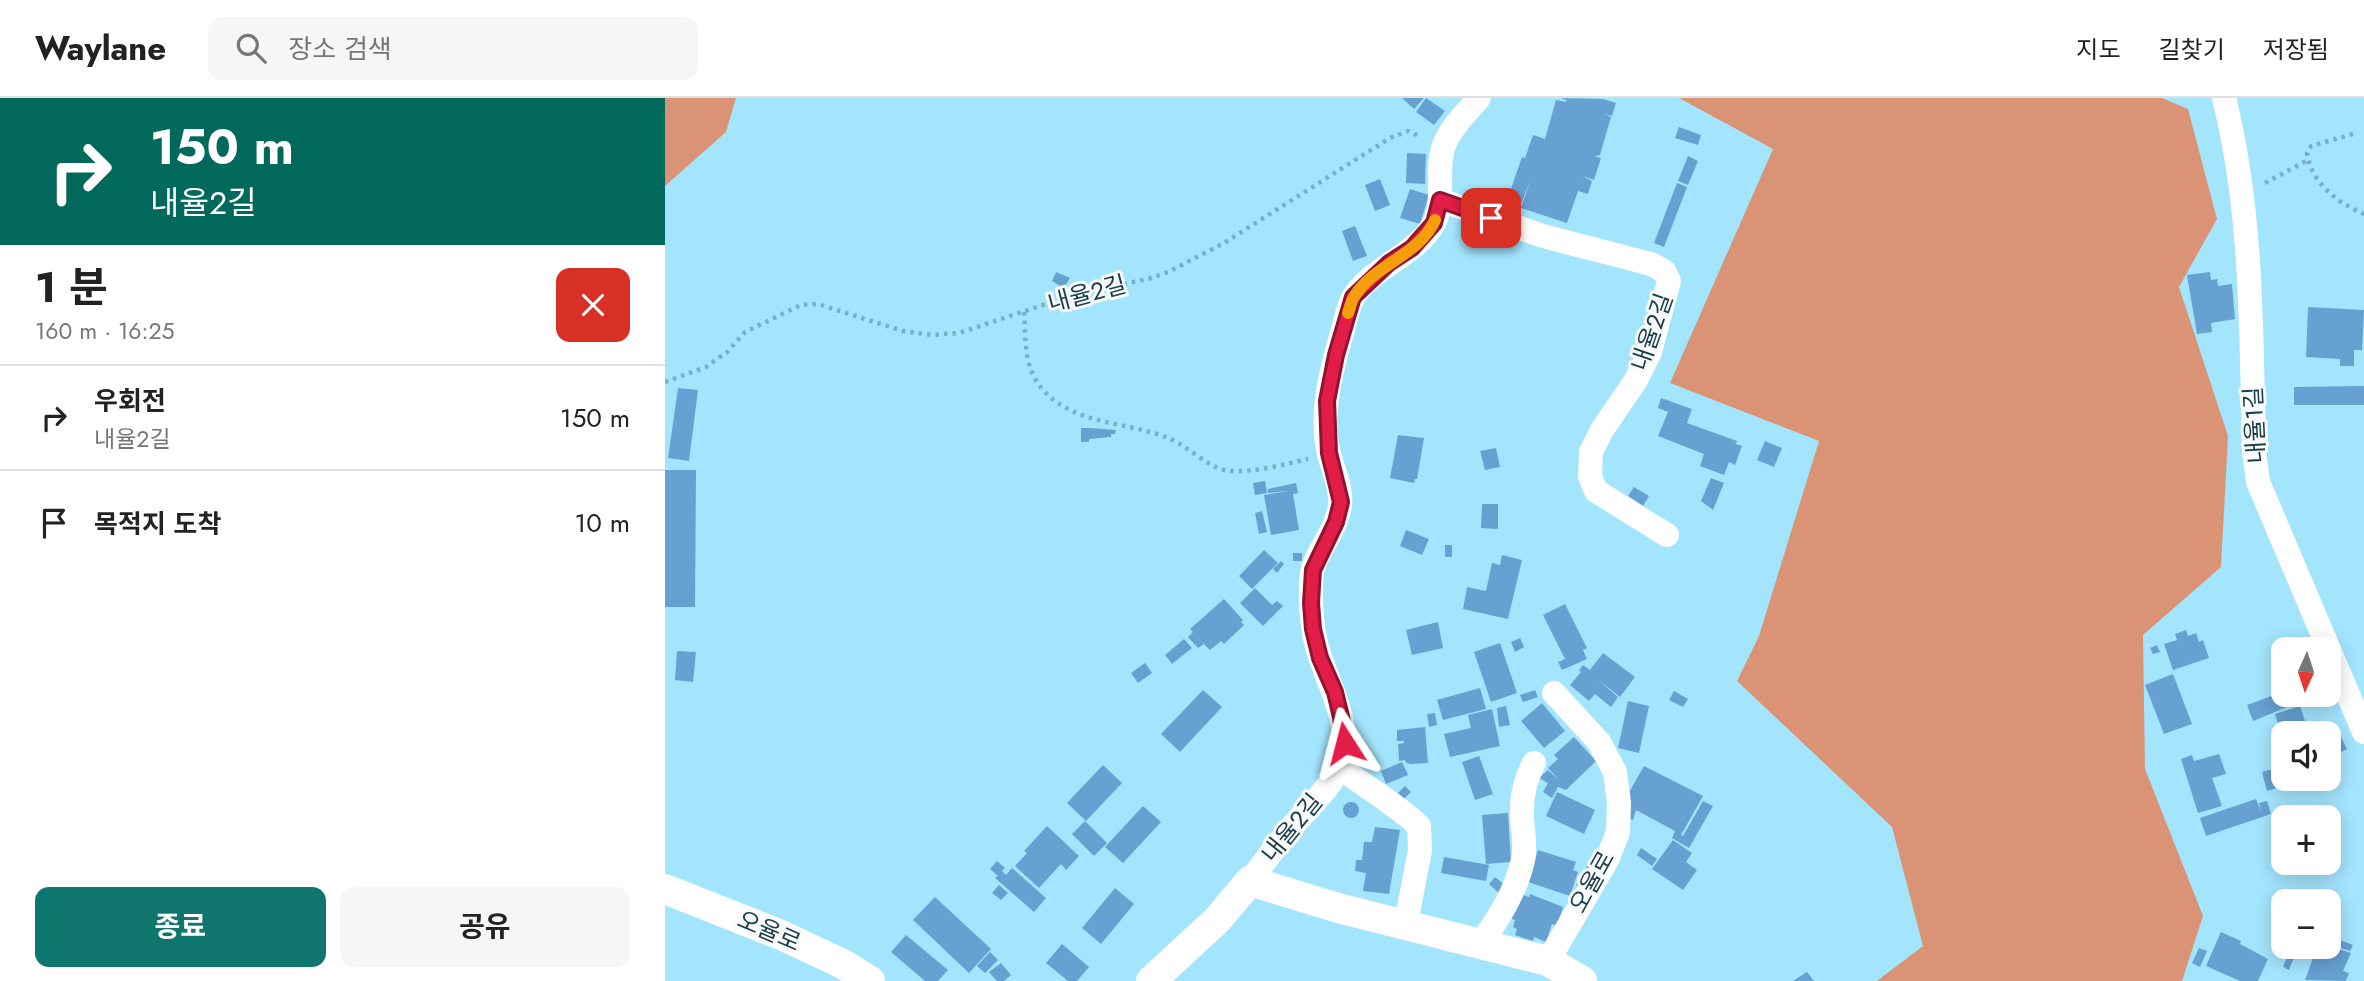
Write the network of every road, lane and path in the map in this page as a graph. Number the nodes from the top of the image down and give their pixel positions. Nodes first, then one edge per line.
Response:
1 (1479, 98) edge
2 (2224, 98) edge
3 (2353, 134) dead end
4 (1443, 146) junction
5 (2308, 160) junction
6 (2265, 183) dead end
7 (1440, 200) junction
8 (2364, 214) edge
9 (1024, 312) junction
10 (665, 382) edge
11 (1329, 453) junction
12 (1667, 535) dead end
13 (1554, 693) dead end
14 (2364, 732) edge
15 (1534, 763) dead end
16 (1340, 767) junction
17 (1250, 881) junction
18 (665, 889) edge
19 (1406, 923) junction
20 (1481, 943) junction
21 (1548, 961) junction
22 (870, 981) edge
23 (1151, 981) edge
24 (1582, 981) edge

1 - 4 street
2 - 14 street, 내율1길
3 - 5 path
4 - 7 street
4 - 9 path, 내율2길
5 - 6 path
5 - 8 path
7 - 11 street
7 - 12 street, 내율2길
9 - 10 path, 내율2길
9 - 11 path, 내율2길
11 - 16 street
13 - 21 street, 오율로
15 - 20 street
16 - 17 street, 내율2길
16 - 19 street
17 - 19 street
17 - 23 street
18 - 22 street, 오율로
19 - 20 street
20 - 21 street
21 - 24 street

